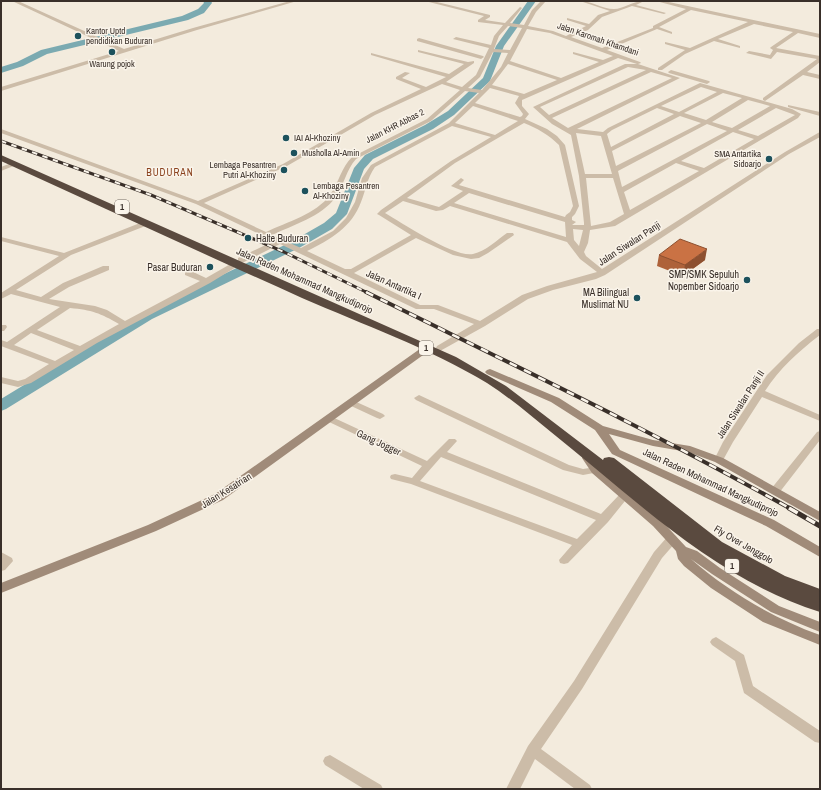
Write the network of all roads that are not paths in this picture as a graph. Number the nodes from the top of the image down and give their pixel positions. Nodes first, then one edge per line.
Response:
1 (18, 1) edge
2 (295, 1) edge
3 (427, 1) edge
4 (544, 1) edge
5 (582, 1) edge
6 (642, 1) edge
7 (658, 1) edge
8 (632, 6) junction
9 (520, 8) dead end
10 (690, 8) junction
11 (615, 11) junction
12 (664, 13) dead end
13 (647, 14) dead end
14 (569, 19) dead end
15 (668, 19) junction
16 (752, 22) junction
17 (508, 24) junction
18 (522, 26) junction
19 (590, 26) junction
20 (656, 28) junction
21 (797, 31) junction
22 (670, 33) dead end
23 (820, 36) edge
24 (568, 37) junction
25 (456, 39) dead end
26 (419, 40) dead end
27 (715, 40) junction
28 (666, 42) dead end
29 (738, 47) dead end
30 (492, 50) junction
31 (603, 50) junction
32 (691, 50) junction
33 (776, 50) junction
34 (123, 51) junction
35 (420, 51) dead end
36 (508, 52) junction
37 (575, 53) dead end
38 (750, 53) dead end
39 (373, 54) dead end
40 (618, 56) junction
41 (481, 57) junction
42 (820, 59) edge
43 (506, 61) junction
44 (603, 62) junction
45 (470, 63) junction
46 (484, 66) junction
47 (660, 69) junction
48 (650, 70) junction
49 (407, 73) dead end
50 (804, 73) junction
51 (450, 76) junction
52 (820, 77) edge
53 (678, 79) junction
54 (561, 80) junction
55 (442, 82) junction
56 (688, 84) dead end
57 (695, 86) junction
58 (1, 89) edge
59 (465, 89) junction
60 (485, 89) junction
61 (425, 90) junction
62 (723, 91) junction
63 (522, 97) junction
64 (747, 98) junction
65 (765, 99) junction
66 (471, 104) junction
67 (655, 106) junction
68 (775, 106) junction
69 (679, 113) junction
70 (820, 114) edge
71 (548, 118) junction
72 (521, 120) junction
73 (707, 122) junction
74 (451, 124) junction
75 (570, 130) junction
76 (733, 130) junction
77 (1, 131) edge
78 (604, 134) junction
79 (820, 134) edge
80 (496, 137) junction
81 (757, 138) junction
82 (608, 150) junction
83 (368, 151) junction
84 (1, 152) edge
85 (384, 157) junction
86 (1, 158) edge
87 (676, 161) junction
88 (14, 164) junction
89 (1, 169) edge
90 (704, 170) junction
91 (615, 173) junction
92 (582, 176) junction
93 (461, 180) dead end
94 (468, 191) junction
95 (620, 191) junction
96 (402, 199) junction
97 (198, 203) junction
98 (108, 204) junction
99 (450, 204) junction
100 (121, 209) junction
101 (628, 214) junction
102 (145, 223) junction
103 (568, 224) junction
104 (587, 226) junction
105 (266, 235) junction
106 (416, 235) junction
107 (510, 235) dead end
108 (1, 239) edge
109 (570, 240) junction
110 (283, 243) junction
111 (298, 250) junction
112 (580, 252) junction
113 (64, 255) junction
114 (239, 262) junction
115 (106, 268) dead end
116 (256, 270) junction
117 (344, 271) junction
118 (188, 273) dead end
119 (602, 273) junction
120 (207, 281) junction
121 (10, 291) junction
122 (1, 297) edge
123 (42, 300) junction
124 (68, 306) junction
125 (125, 324) junction
126 (482, 324) junction
127 (30, 330) junction
128 (820, 331) edge
129 (4, 344) edge
130 (427, 348) junction
131 (440, 348) junction
132 (80, 349) junction
133 (56, 364) junction
134 (490, 372) junction
135 (1, 380) edge
136 (761, 393) junction
137 (419, 398) dead end
138 (352, 403) junction
139 (380, 416) dead end
140 (820, 418) edge
141 (330, 419) junction
142 (599, 428) junction
143 (820, 434) edge
144 (452, 441) dead end
145 (584, 451) junction
146 (440, 453) junction
147 (719, 460) junction
148 (428, 465) junction
149 (596, 470) junction
150 (394, 477) dead end
151 (414, 482) junction
152 (775, 491) junction
153 (624, 496) junction
154 (657, 506) junction
155 (820, 517) edge
156 (604, 519) junction
157 (672, 539) junction
158 (580, 544) junction
159 (682, 550) junction
160 (820, 553) edge
161 (1, 556) edge
162 (564, 560) dead end
163 (1, 567) edge
164 (1, 588) edge
165 (820, 596) edge
166 (820, 606) edge
167 (820, 627) edge
168 (820, 640) edge
169 (716, 642) dead end
170 (818, 734) edge
171 (533, 750) junction
172 (330, 761) dead end
173 (376, 789) edge
174 (513, 789) edge
175 (585, 789) edge

1 - 34 street
2 - 34 street
3 - 17 street, Jalan Karomah Khamdani
4 - 18 street
5 - 11 street
6 - 8 street
7 - 10 street
8 - 11 street
8 - 12 street
9 - 17 street, Jalan KHR Abbas 2
10 - 15 street
10 - 16 street
11 - 19 street
13 - 15 street
14 - 19 street
15 - 20 street
16 - 21 street
16 - 27 street
17 - 18 street, Jalan Karomah Khamdani
17 - 30 street, Jalan KHR Abbas 2
18 - 24 street, Jalan Karomah Khamdani
18 - 36 street
19 - 24 street
20 - 22 street
20 - 31 street
21 - 23 street
21 - 33 street
24 - 31 street, Jalan Karomah Khamdani
25 - 30 street
26 - 41 street
27 - 29 street
27 - 32 street
28 - 32 street
30 - 36 street
30 - 41 street
30 - 46 street, Jalan KHR Abbas 2
31 - 40 street, Jalan Karomah Khamdani
32 - 47 street
33 - 38 street
33 - 42 street
34 - 58 street
35 - 45 street
36 - 43 street
37 - 44 street
39 - 51 street
40 - 44 street
40 - 47 street, Jalan Karomah Khamdani
41 - 45 street
42 - 50 street
43 - 54 street
43 - 60 street
44 - 54 street
45 - 46 street
45 - 51 street
46 - 59 street, Jalan KHR Abbas 2
47 - 53 street, Jalan Karomah Khamdani
48 - 53 street
48 - 71 street
48 - 71 street
49 - 61 street
50 - 52 street
50 - 65 street
51 - 55 street
53 - 65 street, Jalan Karomah Khamdani
53 - 75 street
54 - 63 street
55 - 59 street
55 - 61 street
56 - 57 street
57 - 62 street
57 - 67 street
59 - 60 street
59 - 83 street, Jalan KHR Abbas 2
60 - 63 street
60 - 66 street
61 - 97 street
62 - 64 street
62 - 69 street
63 - 72 street
64 - 68 street
64 - 73 street
65 - 70 street, Jalan Karomah Khamdani
66 - 72 street
66 - 74 street
67 - 69 street
67 - 78 street
68 - 76 street
68 - 81 street
69 - 73 street
69 - 82 street
71 - 75 street
72 - 80 street
72 - 103 street
73 - 76 street
73 - 91 street
74 - 80 street
74 - 85 street
75 - 78 street
75 - 92 street
76 - 81 street
76 - 87 street
77 - 97 street, Jalan Antartika I
78 - 82 street
79 - 119 street, Jalan Siwalan Panji
80 - 96 street
81 - 90 street
82 - 91 street
83 - 85 street
83 - 105 street, Jalan KHR Abbas 2
84 - 98 highway, Jalan Raden Mohammad Mangkudiprojo / 1
85 - 111 street
86 - 88 highway, Jalan Raden Mohammad Mangkudiprojo / 1
87 - 90 street
87 - 95 street
88 - 89 street
88 - 98 highway, Jalan Raden Mohammad Mangkudiprojo / 1
90 - 101 street
91 - 92 street
91 - 95 street
92 - 104 street
93 - 94 street
94 - 99 street
94 - 103 street
95 - 101 street
96 - 99 street
96 - 106 street
97 - 105 street, Jalan Antartika I
98 - 100 highway, Jalan Raden Mohammad Mangkudiprojo / 1
99 - 109 street
100 - 102 highway, Jalan Raden Mohammad Mangkudiprojo / 1
100 - 114 highway, Jalan Raden Mohammad Mangkudiprojo / 1
101 - 104 street
102 - 113 street
102 - 114 highway, Jalan Raden Mohammad Mangkudiprojo / 1
103 - 104 street
103 - 109 street
104 - 112 street
105 - 110 street, Jalan Antartika I
106 - 107 street
106 - 117 street
108 - 113 street
109 - 112 street
110 - 111 street, Jalan Antartika I
110 - 114 street
111 - 117 street, Jalan Antartika I
112 - 119 street
113 - 121 street
114 - 116 highway, Jalan Raden Mohammad Mangkudiprojo / 1
114 - 120 street
115 - 123 street
116 - 130 highway, Jalan Raden Mohammad Mangkudiprojo / 1
116 - 131 highway, Jalan Raden Mohammad Mangkudiprojo / 1
117 - 126 street, Jalan Antartika I
118 - 120 street
119 - 126 street, Jalan Siwalan Panji
120 - 125 street
121 - 122 street
121 - 123 street
123 - 124 street
124 - 125 street
124 - 127 street
125 - 132 street
126 - 131 street, Jalan Siwalan Panji
127 - 129 street
127 - 132 street
128 - 136 street, Jalan Siwalan Panji II
129 - 133 street
130 - 138 street, Jalan Kesatrian
130 - 145 highway, Jalan Raden Mohammad Mangkudiprojo / 1
131 - 134 highway, Jalan Raden Mohammad Mangkudiprojo / 1
132 - 133 street
133 - 135 street
134 - 142 street, Jalan Raden Mohammad Mangkudiprojo
134 - 154 highway, Jalan Raden Mohammad Mangkudiprojo / 1
136 - 140 street
136 - 147 street, Jalan Siwalan Panji II
137 - 149 street
138 - 139 street
138 - 141 street, Jalan Kesatrian
141 - 148 street, Gang Jogger
141 - 164 street, Jalan Kesatrian
142 - 147 street, Jalan Raden Mohammad Mangkudiprojo
142 - 160 street, Jalan Raden Mohammad Mangkudiprojo
143 - 152 street
144 - 146 street
145 - 149 street, Jalan Raden Mohammad Mangkudiprojo
145 - 154 highway, Jalan Raden Mohammad Mangkudiprojo / 1
146 - 148 street
146 - 156 street
147 - 152 street, Jalan Raden Mohammad Mangkudiprojo
148 - 151 street
149 - 153 street, Jalan Raden Mohammad Mangkudiprojo
150 - 151 street
151 - 158 street
152 - 155 street, Jalan Raden Mohammad Mangkudiprojo
153 - 156 street
153 - 157 street, Jalan Raden Mohammad Mangkudiprojo
154 - 165 highway, Fly Over Jenggolo / 1
154 - 166 highway, 1
156 - 158 street
157 - 159 street, Jalan Raden Mohammad Mangkudiprojo
157 - 171 street
158 - 162 street
159 - 167 street, Jalan Raden Mohammad Mangkudiprojo
159 - 168 street, Jalan Raden Mohammad Mangkudiprojo
161 - 163 street
169 - 170 street
171 - 174 street
171 - 175 street
172 - 173 street

